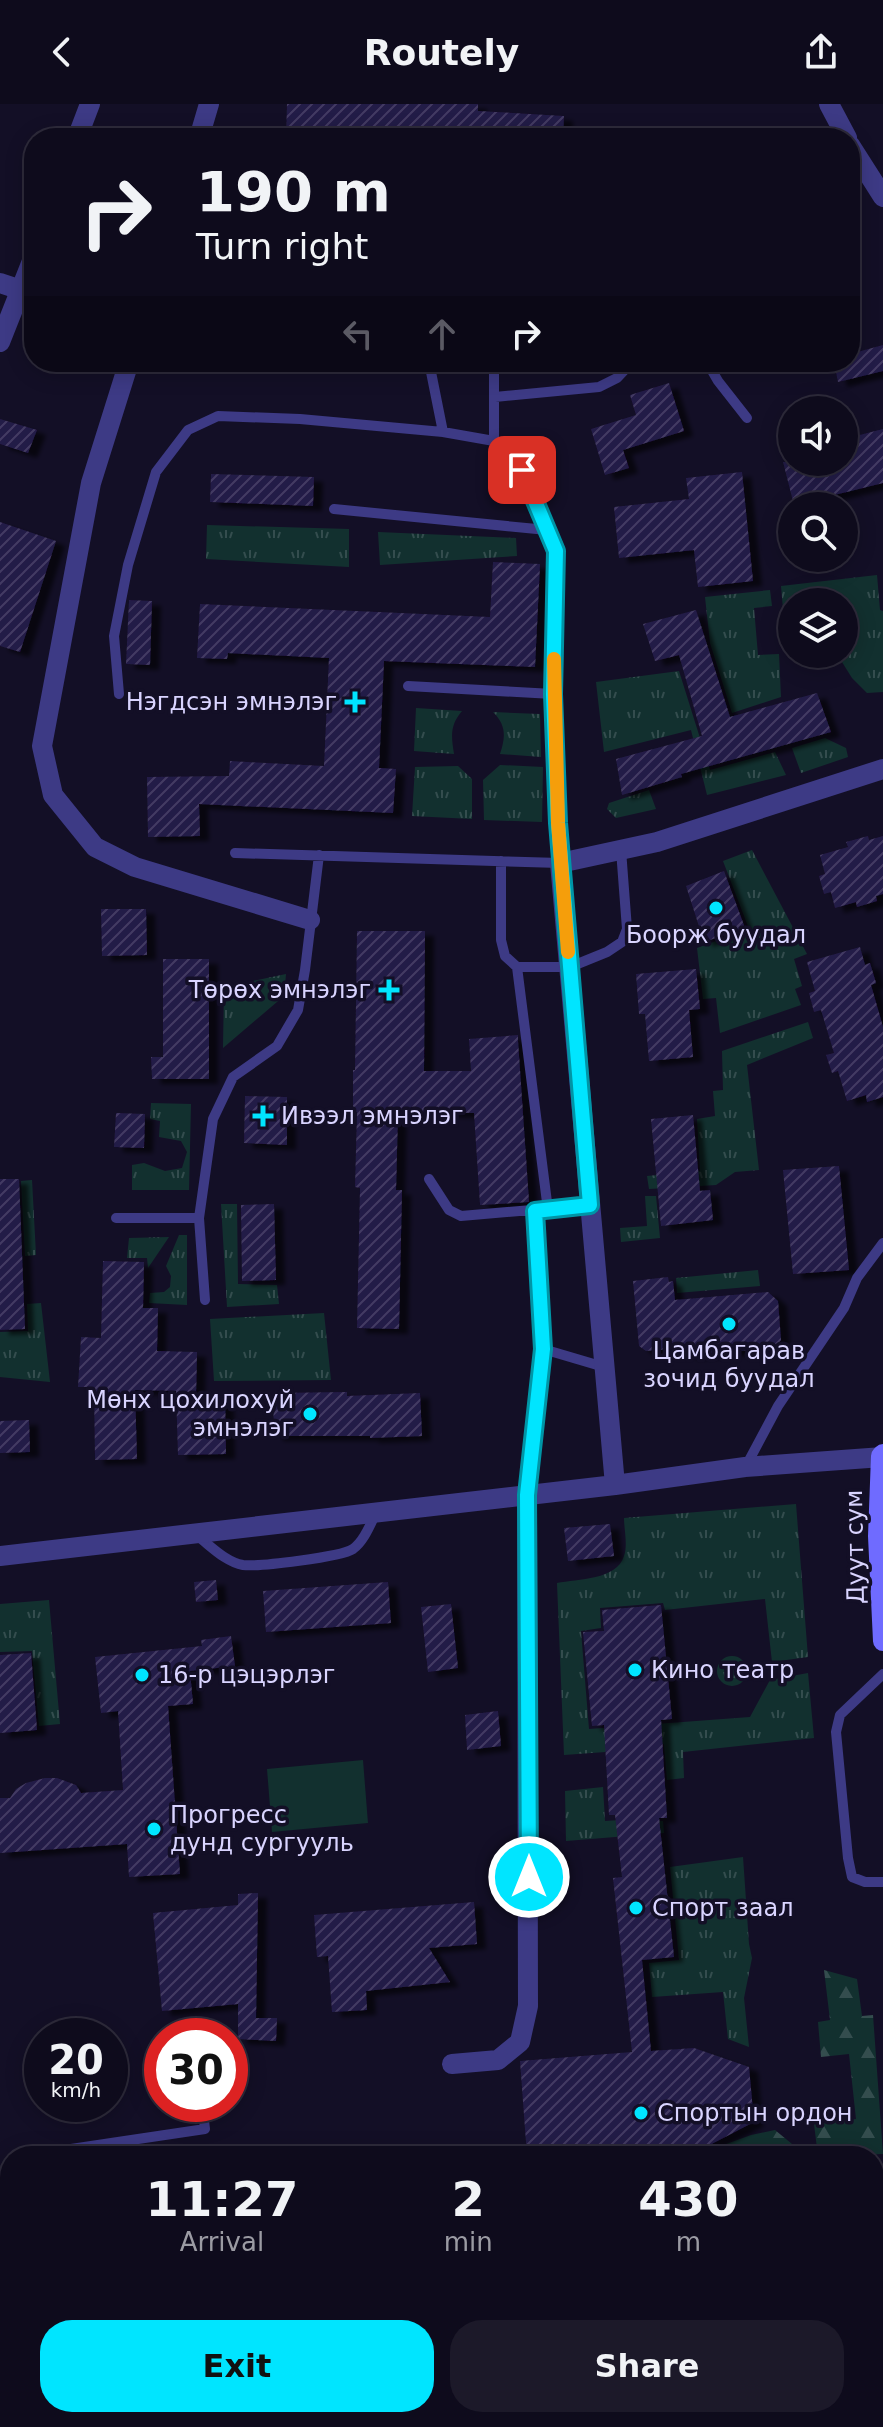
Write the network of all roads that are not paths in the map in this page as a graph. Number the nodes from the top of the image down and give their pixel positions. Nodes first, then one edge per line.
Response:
1 (90, 104) edge
2 (209, 104) edge
3 (829, 104) edge
4 (81, 128) edge
5 (202, 128) edge
6 (842, 128) edge
7 (860, 161) edge
8 (883, 197) edge
9 (24, 282) edge
10 (0, 283) edge
11 (21, 290) junction
12 (0, 342) edge
13 (126, 372) edge
14 (431, 372) edge
15 (494, 372) edge
16 (623, 372) edge
17 (713, 372) edge
18 (495, 397) junction
19 (747, 418) dead end
20 (443, 432) junction
21 (494, 441) junction
22 (334, 509) dead end
23 (547, 530) junction
24 (408, 686) dead end
25 (119, 694) dead end
26 (553, 694) junction
27 (883, 769) edge
28 (621, 850) junction
29 (235, 853) dead end
30 (319, 855) junction
31 (501, 861) junction
32 (560, 863) junction
33 (310, 920) junction
34 (517, 967) junction
35 (570, 967) junction
36 (429, 1179) dead end
37 (590, 1205) junction
38 (548, 1210) junction
39 (535, 1211) junction
40 (116, 1218) dead end
41 (199, 1218) junction
42 (883, 1243) edge
43 (205, 1300) dead end
44 (543, 1349) junction
45 (604, 1367) junction
46 (882, 1456) edge
47 (745, 1467) junction
48 (615, 1485) junction
49 (527, 1495) junction
50 (376, 1513) junction
51 (194, 1534) junction
52 (0, 1556) edge
53 (883, 1641) edge
54 (883, 1674) edge
55 (883, 1882) edge
56 (452, 2064) dead end
57 (204, 2122) edge
58 (91, 2146) edge

1 - 4 street
2 - 5 street
3 - 6 street
7 - 8 street
9 - 11 street
10 - 11 street
11 - 12 street
13 - 33 street
14 - 20 lane
15 - 18 lane
16 - 18 lane
17 - 19 lane
18 - 21 lane
20 - 21 lane
20 - 25 lane
21 - 23 lane
22 - 23 lane
23 - 26 lane
24 - 26 lane
26 - 32 lane
27 - 28 street
28 - 32 street
28 - 35 lane
29 - 30 lane
30 - 31 lane
30 - 33 lane
31 - 32 lane
31 - 34 lane
32 - 35 street
33 - 41 lane
34 - 35 lane
34 - 38 lane
35 - 37 street
36 - 39 lane
37 - 38 lane
37 - 45 street
38 - 39 lane
39 - 44 lane
40 - 41 lane
41 - 43 lane
42 - 47 lane
44 - 45 lane
44 - 49 lane
45 - 48 street
46 - 47 street
46 - 53 main road, Дуут сум
47 - 48 street
48 - 49 street
49 - 50 street
49 - 56 street
50 - 51 street
50 - 51 lane
51 - 52 street
54 - 55 lane
57 - 58 lane

